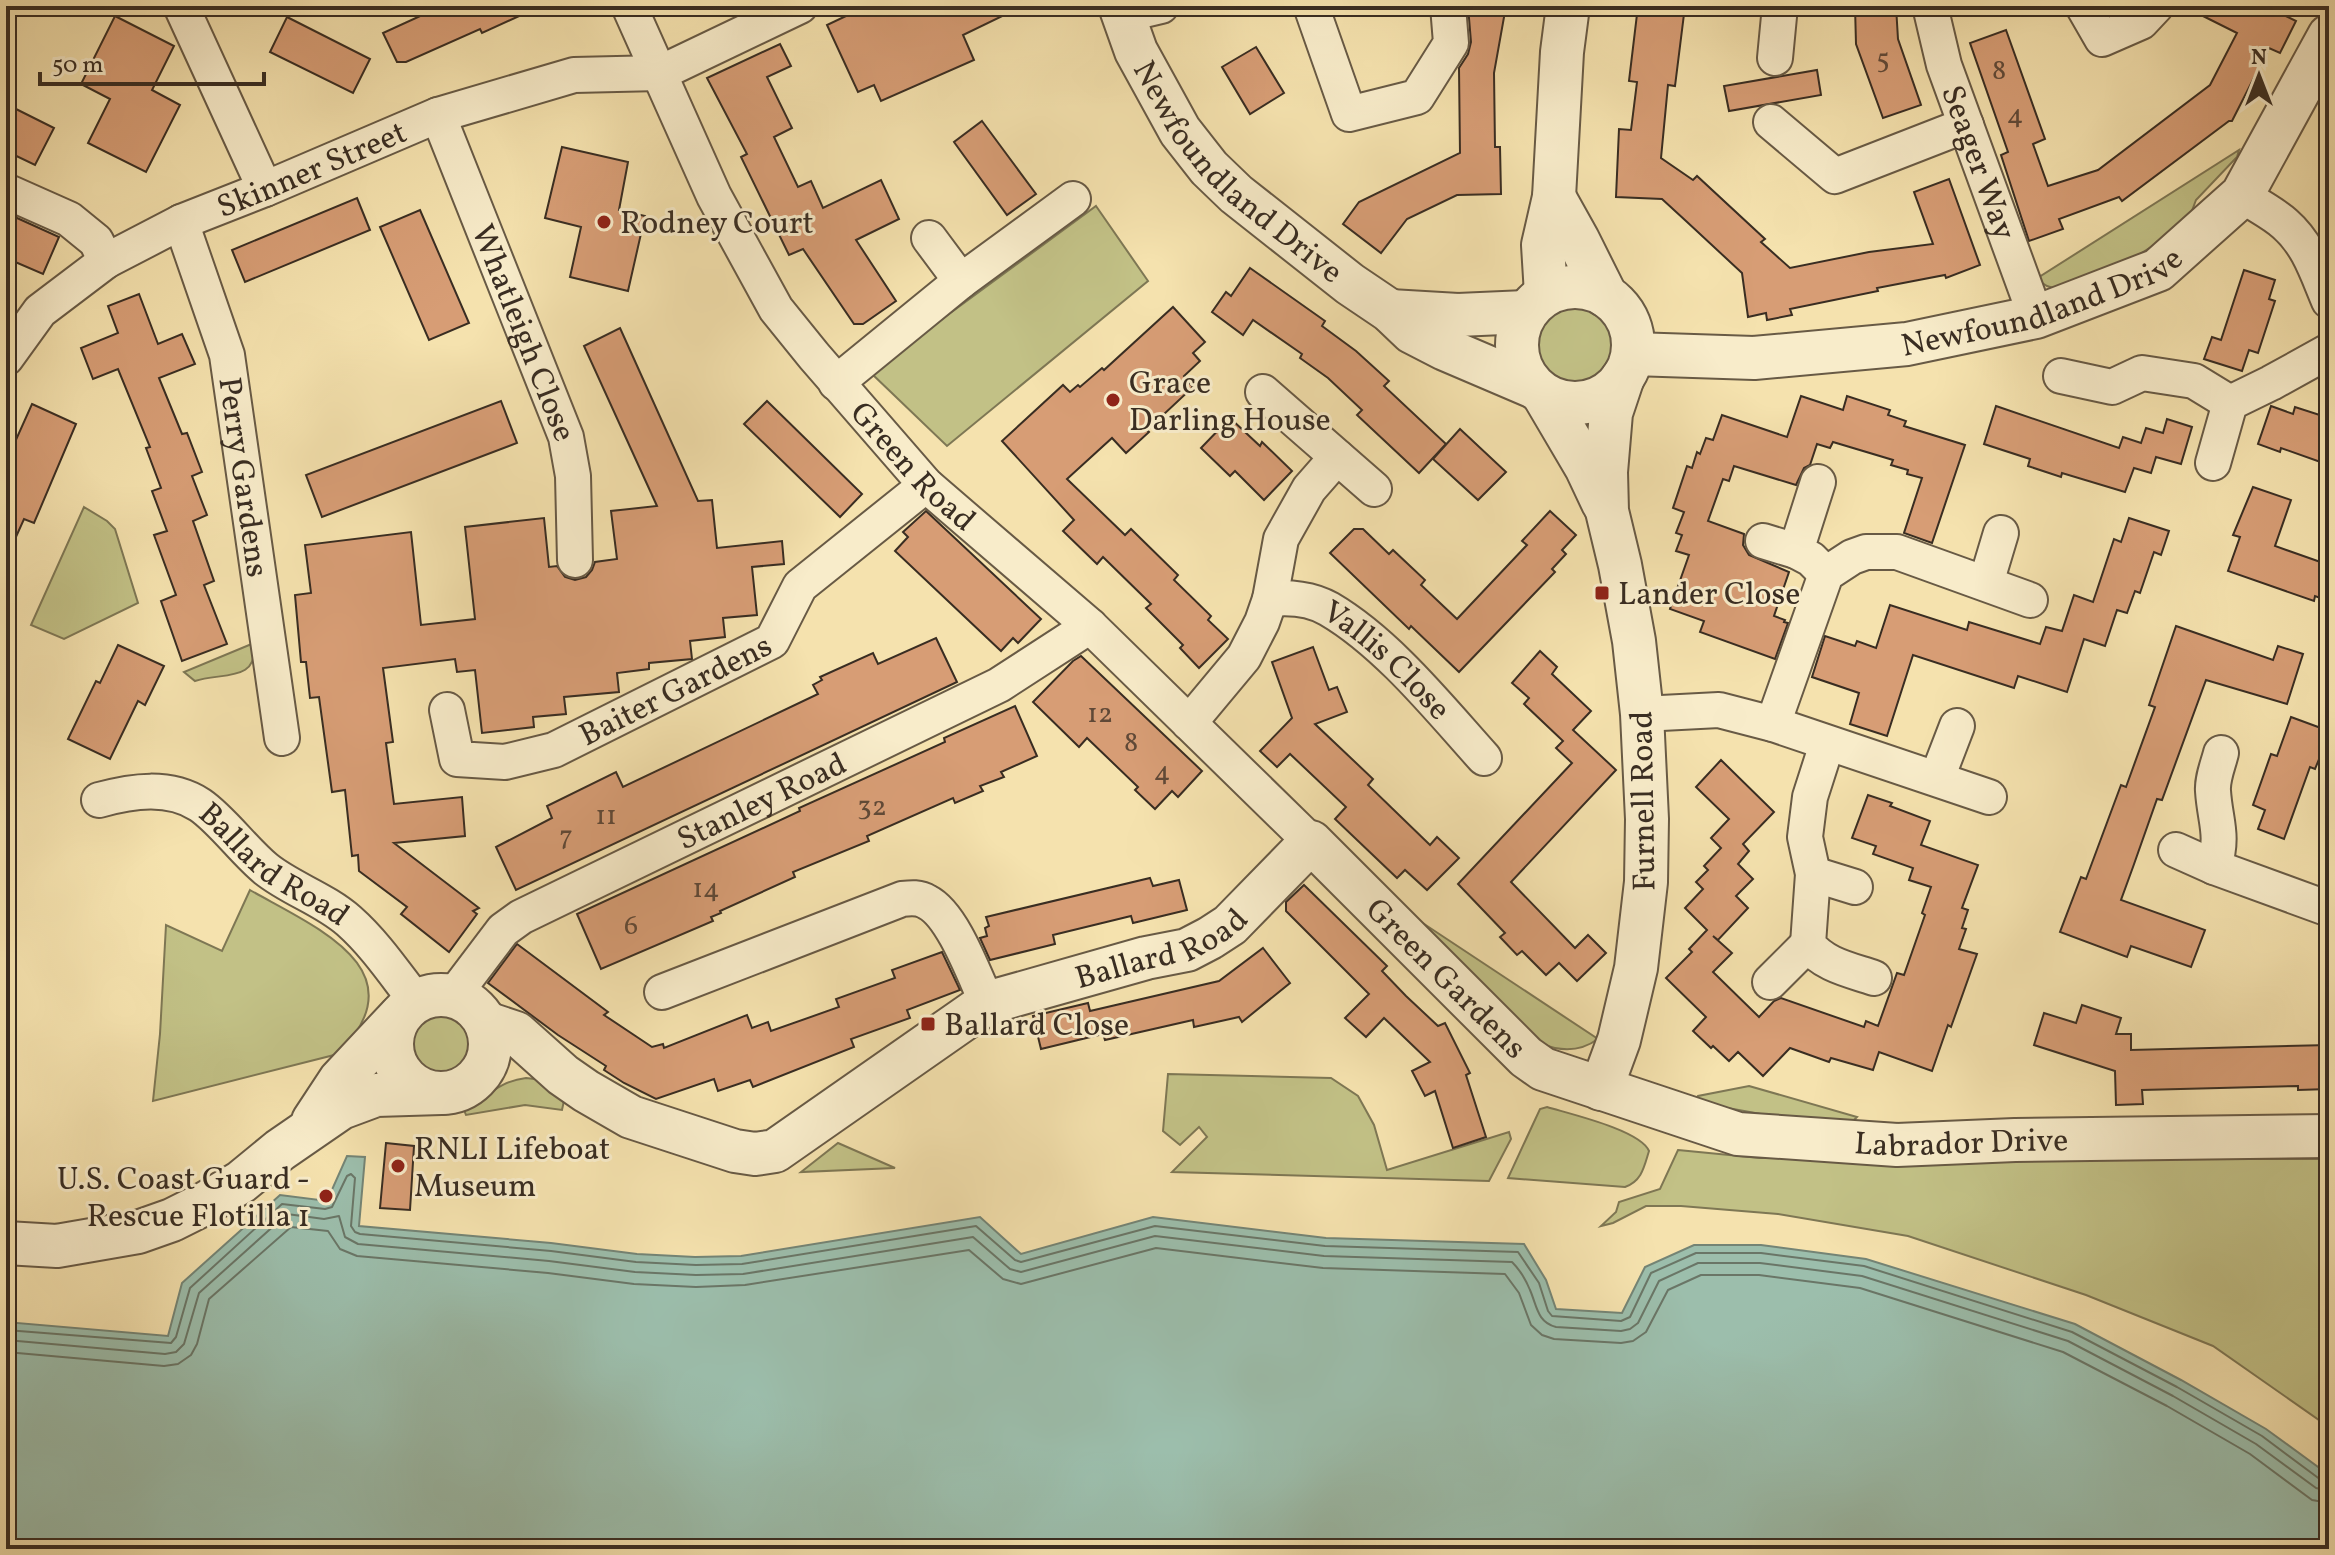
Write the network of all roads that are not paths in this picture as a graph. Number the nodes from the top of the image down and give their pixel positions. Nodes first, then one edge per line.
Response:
1 (181, 6) edge
2 (629, 6) edge
3 (800, 6) edge
4 (1311, 6) edge
5 (1448, 6) edge
6 (1568, 6) edge
7 (1780, 6) edge
8 (1933, 6) edge
9 (2083, 6) edge
10 (2156, 6) edge
11 (1135, 9) edge
12 (2329, 36) edge
13 (1775, 58) dead end
14 (660, 73) junction
15 (438, 115) junction
16 (1771, 122) dead end
17 (1966, 125) junction
18 (265, 189) junction
19 (6, 191) edge
20 (2242, 195) junction
21 (1554, 197) junction
22 (1073, 199) dead end
23 (181, 222) junction
24 (929, 238) dead end
25 (106, 261) junction
26 (961, 281) junction
27 (1606, 296) junction
28 (2329, 301) edge
29 (1536, 303) junction
30 (1390, 311) junction
31 (2036, 317) junction
32 (2329, 351) edge
33 (6, 358) edge
34 (1628, 366) junction
35 (2061, 376) dead end
36 (836, 383) junction
37 (1539, 391) junction
38 (1263, 392) dead end
39 (2230, 403) junction
40 (1337, 457) junction
41 (2213, 463) dead end
42 (1818, 482) dead end
43 (926, 485) junction
44 (1374, 489) dead end
45 (1607, 511) junction
46 (2001, 533) dead end
47 (1763, 541) dead end
48 (1796, 551) junction
49 (575, 560) dead end
50 (1826, 574) junction
51 (1986, 583) junction
52 (1270, 599) junction
53 (2030, 600) dead end
54 (1090, 626) junction
55 (447, 710) dead end
56 (1642, 714) junction
57 (1189, 723) junction
58 (1773, 724) junction
59 (1957, 726) dead end
60 (282, 738) dead end
61 (1827, 744) junction
62 (2221, 753) dead end
63 (1484, 758) dead end
64 (1937, 778) junction
65 (1989, 797) dead end
66 (99, 800) dead end
67 (1311, 842) junction
68 (2176, 850) dead end
69 (2214, 867) junction
70 (1813, 874) junction
71 (1855, 887) dead end
72 (2329, 909) edge
73 (1808, 944) junction
74 (1874, 978) dead end
75 (1770, 982) dead end
76 (662, 992) dead end
77 (987, 1003) junction
78 (423, 1004) junction
79 (486, 1023) junction
80 (485, 1065) junction
81 (563, 1075) junction
82 (1601, 1089) junction
83 (441, 1093) junction
84 (305, 1132) junction
85 (2329, 1136) edge
86 (6, 1243) edge

1 - 18 street
2 - 14 street, Green Road
3 - 14 street
4 - 5 street
6 - 21 street
7 - 13 street
8 - 17 street, Seager Way
9 - 10 street
11 - 30 street, Newfoundland Drive
12 - 20 street, Newfoundland Drive
14 - 15 street, Skinner Street
14 - 36 street, Green Road
15 - 18 street, Skinner Street
15 - 49 street, Whatleigh Close
16 - 17 street
17 - 31 street, Seager Way
18 - 23 street, Skinner Street
19 - 25 street
20 - 28 street
20 - 31 street, Newfoundland Drive
21 - 27 street
21 - 29 street
22 - 26 street
23 - 25 street, Skinner Street
23 - 60 street, Perry Gardens
24 - 26 street
25 - 33 street, Skinner Street
26 - 36 street
27 - 29 street
27 - 34 street
29 - 30 street
29 - 37 street
30 - 37 street, Newfoundland Drive
31 - 34 street, Newfoundland Drive
32 - 39 street
34 - 37 street, Newfoundland Drive
34 - 45 street, Furnell Road
35 - 39 street
36 - 43 street, Green Road
37 - 45 street, Furnell Road
38 - 40 street
39 - 41 street
40 - 44 street
40 - 52 street, Vallis Close
42 - 48 street
43 - 54 street, Green Road
43 - 55 street, Baiter Gardens
45 - 56 street, Furnell Road
46 - 51 street
47 - 48 street
48 - 50 street
50 - 51 street
50 - 58 street
51 - 53 street
52 - 57 street, Vallis Close
52 - 63 street, Vallis Close
54 - 57 street, Green Road
54 - 78 street, Stanley Road
56 - 58 street
56 - 82 street, Furnell Road
57 - 67 street, Green Road
58 - 61 street
59 - 64 street
61 - 64 street
61 - 70 street
62 - 69 street
64 - 65 street
66 - 78 street, Ballard Road
67 - 77 street, Ballard Road
67 - 82 street, Green Gardens
68 - 69 street
69 - 72 street
70 - 71 street
70 - 73 street
73 - 74 street
73 - 75 street
76 - 77 street
77 - 81 street, Ballard Road
78 - 79 street, Ballard Road
78 - 83 street
78 - 84 street
79 - 80 street
79 - 81 street, Ballard Road
80 - 81 street, Ballard Road
80 - 83 street
82 - 85 street, Labrador Drive
83 - 84 street
84 - 86 street

